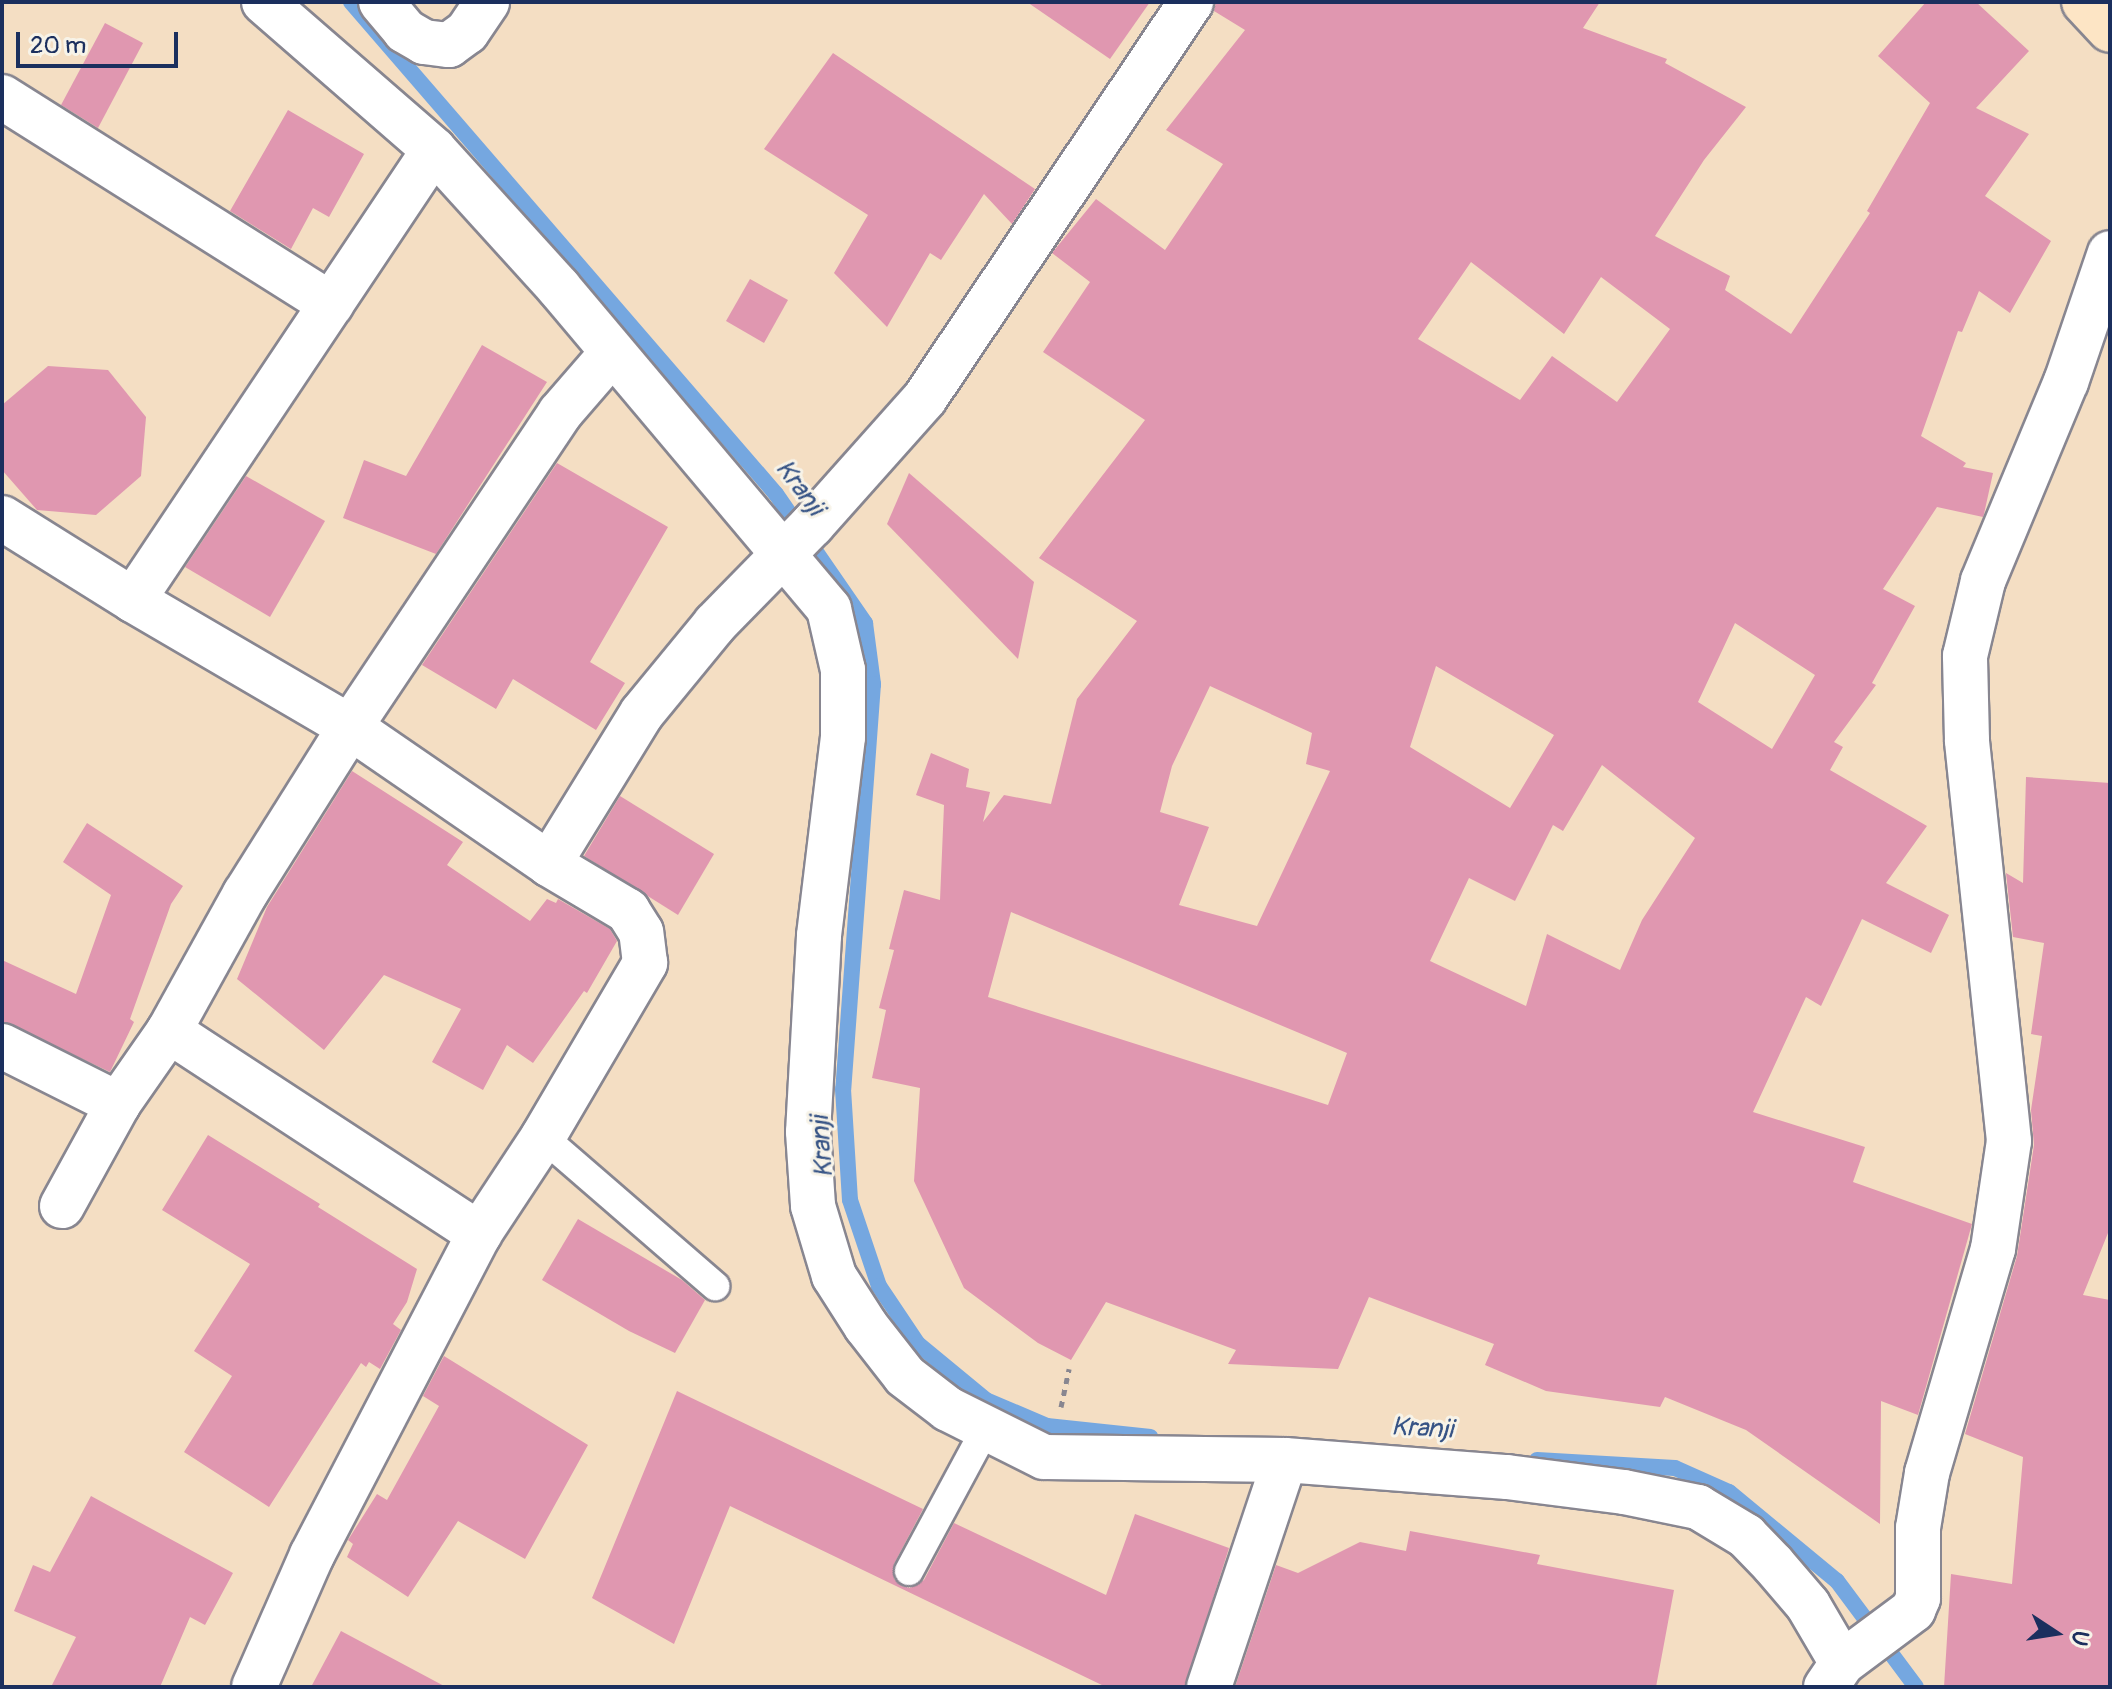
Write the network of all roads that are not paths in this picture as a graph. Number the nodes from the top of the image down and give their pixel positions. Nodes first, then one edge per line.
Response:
1 (264, 2) edge
2 (381, 2) edge
3 (487, 2) edge
4 (1191, 2) edge
5 (2084, 2) edge
6 (2110, 30) edge
7 (2, 97) edge
8 (434, 150) junction
9 (2110, 253) edge
10 (331, 304) junction
11 (612, 353) junction
12 (2, 518) edge
13 (794, 543) junction
14 (133, 600) junction
15 (350, 727) junction
16 (549, 864) junction
17 (169, 1031) junction
18 (2, 1046) edge
19 (118, 1104) junction
20 (543, 1137) junction
21 (62, 1206) dead end
22 (479, 1234) junction
23 (715, 1286) dead end
24 (985, 1430) junction
25 (1285, 1460) junction
26 (909, 1571) dead end
27 (1841, 1668) edge
28 (254, 1687) edge
29 (1209, 1687) edge

1 - 8 street
2 - 3 street
4 - 13 street
5 - 6 main road
7 - 10 street
8 - 10 street
8 - 11 street
9 - 27 street
10 - 14 street
11 - 13 street
11 - 15 street
12 - 14 street
13 - 16 street
13 - 24 street
14 - 15 street
15 - 16 street
15 - 17 street
16 - 20 street
17 - 19 street
17 - 22 street
18 - 19 street
19 - 21 street
20 - 22 street
20 - 23 lane
22 - 28 street
24 - 25 street
24 - 26 lane
25 - 27 street
25 - 29 street

